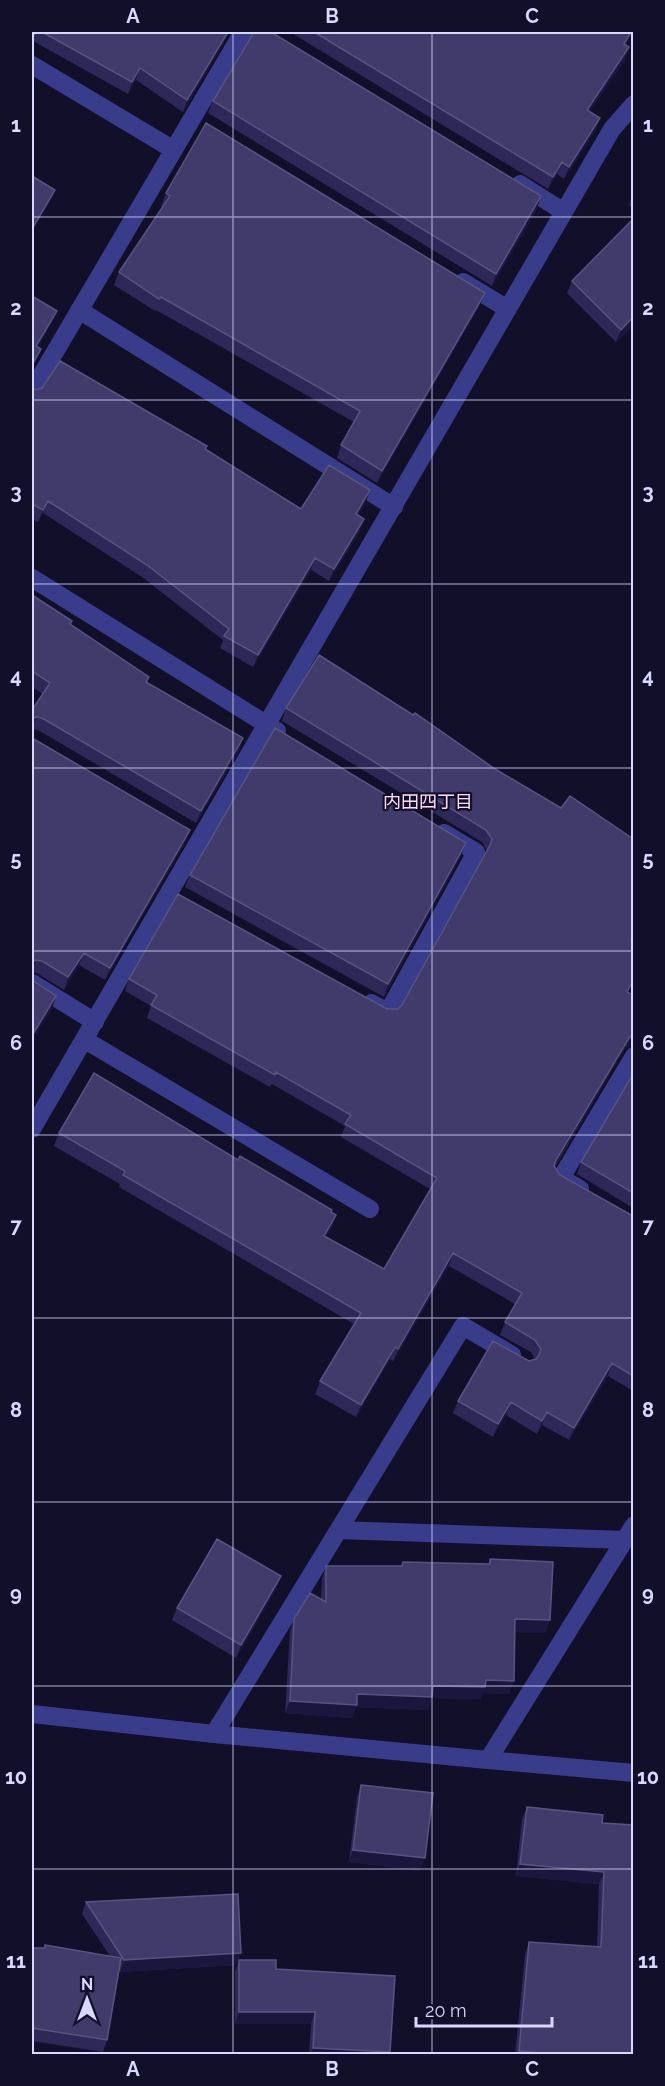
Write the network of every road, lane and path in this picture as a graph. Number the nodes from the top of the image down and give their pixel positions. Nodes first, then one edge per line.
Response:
1 (243, 32) edge
2 (32, 65) edge
3 (633, 104) edge
4 (174, 150) junction
5 (503, 174) edge
6 (564, 212) junction
7 (447, 272) edge
8 (508, 309) junction
9 (79, 310) junction
10 (32, 391) edge
11 (394, 507) junction
12 (32, 579) edge
13 (267, 725) junction
14 (297, 743) edge
15 (426, 822) edge
16 (181, 828) edge
17 (201, 839) junction
18 (32, 983) edge
19 (357, 995) edge
20 (95, 1022) junction
21 (85, 1040) junction
22 (633, 1056) edge
23 (32, 1129) edge
24 (592, 1196) edge
25 (370, 1209) dead end
26 (525, 1362) edge
27 (339, 1530) junction
28 (629, 1532) edge
29 (32, 1714) edge
30 (214, 1734) junction
31 (488, 1760) junction
32 (633, 1773) edge

1 - 4 street
2 - 4 street
3 - 6 street
4 - 9 street
5 - 6 street
6 - 8 street
7 - 8 street
8 - 11 street
9 - 10 street
9 - 11 street
11 - 13 street
12 - 13 street
13 - 14 street
13 - 17 street
15 - 19 street
16 - 17 street
17 - 20 street
18 - 20 street
20 - 21 street
21 - 23 street
21 - 25 street
22 - 24 street
26 - 27 street
27 - 28 street
27 - 30 street
28 - 31 street
29 - 30 street
30 - 31 street
31 - 32 street

